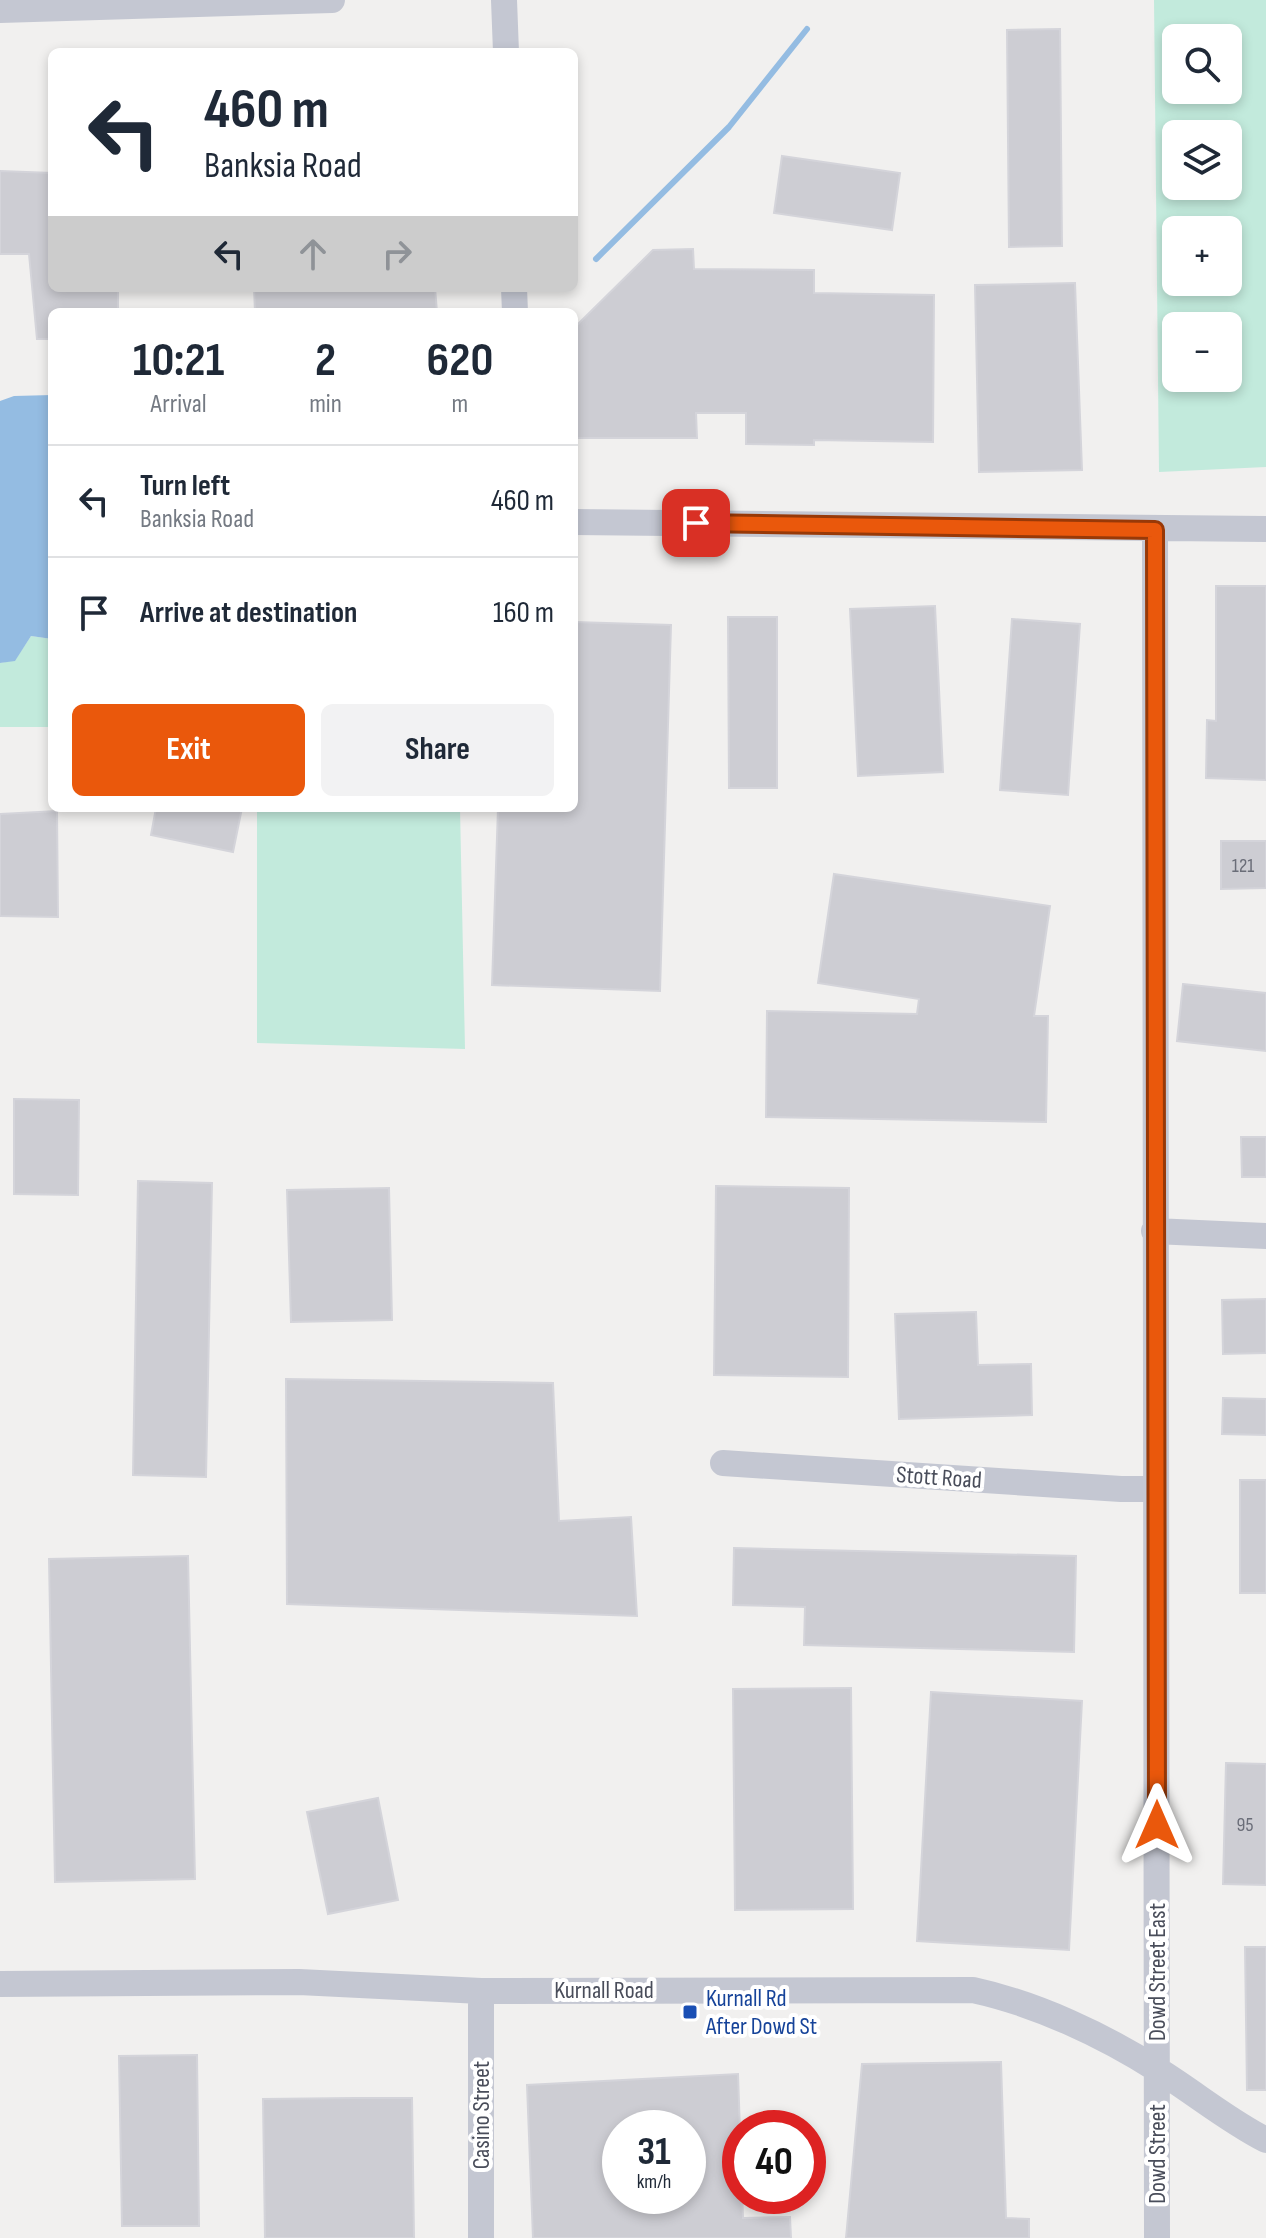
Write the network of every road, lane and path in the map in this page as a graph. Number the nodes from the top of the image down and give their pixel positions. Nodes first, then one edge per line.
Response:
1 (332, 0) edge
2 (504, 0) edge
3 (0, 10) edge
4 (506, 48) edge
5 (578, 522) edge
6 (1266, 529) edge
7 (1155, 530) junction
8 (1154, 1231) junction
9 (1266, 1236) edge
10 (723, 1463) dead end
11 (1156, 1489) junction
12 (0, 1984) edge
13 (481, 1991) junction
14 (1157, 2069) junction
15 (1266, 2140) edge
16 (481, 2238) edge
17 (1157, 2238) edge

1 - 3 street
2 - 4 street
5 - 7 street
6 - 7 street
7 - 8 street, Dowd Street East
8 - 9 street
8 - 11 street, Dowd Street East
10 - 11 street, Stott Road
11 - 14 street, Dowd Street East
12 - 13 street, Kurnall Road
13 - 14 street, Kurnall Road
13 - 16 street, Casino Street
14 - 15 street, Kurnall Road
14 - 17 street, Dowd Street

